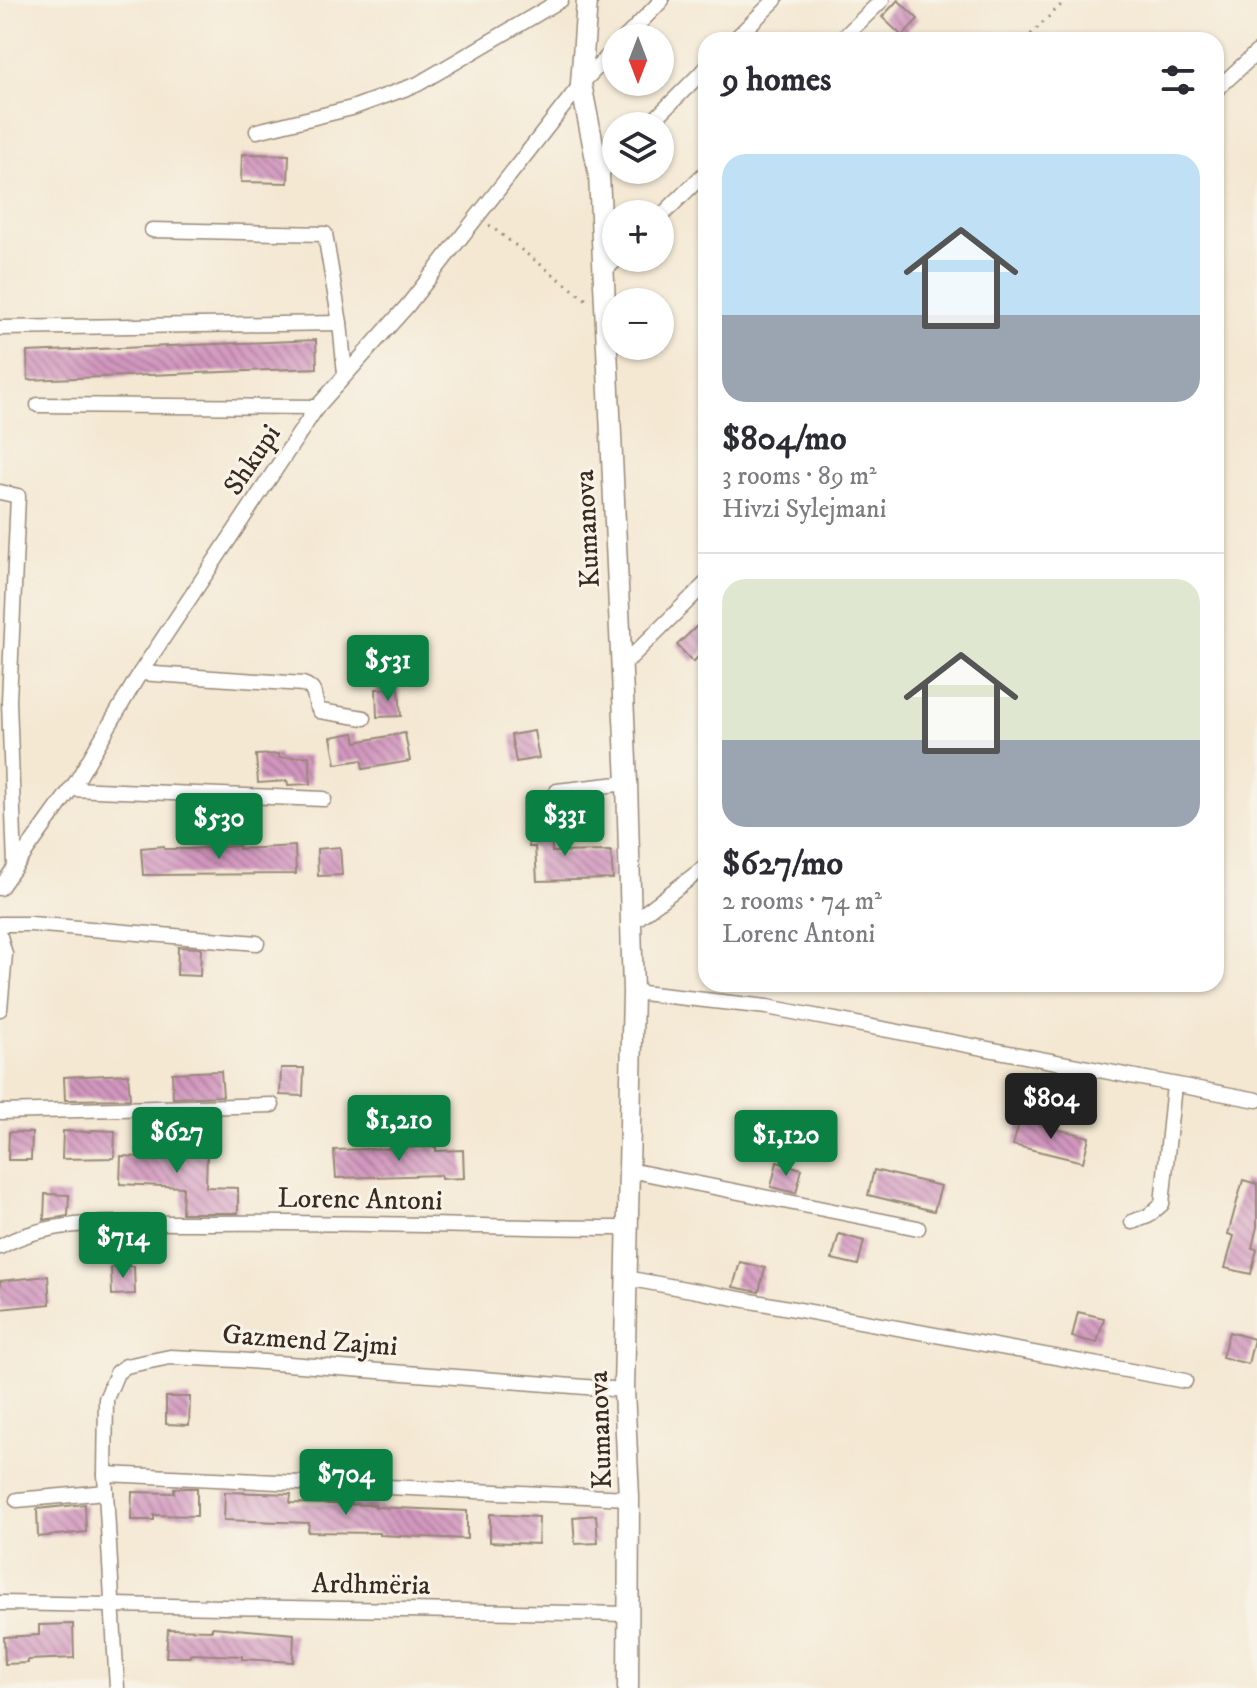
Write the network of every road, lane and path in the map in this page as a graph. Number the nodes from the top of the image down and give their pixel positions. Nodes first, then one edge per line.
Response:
1 (561, 0) edge
2 (587, 0) edge
3 (662, 0) edge
4 (775, 0) edge
5 (882, 0) edge
6 (1066, 0) edge
7 (639, 24) edge
8 (742, 32) edge
9 (849, 32) edge
10 (1033, 32) edge
11 (1257, 52) edge
12 (602, 62) edge
13 (698, 76) edge
14 (1224, 83) edge
15 (581, 84) junction
16 (662, 112) edge
17 (257, 131) dead end
18 (602, 171) edge
19 (599, 174) junction
20 (698, 180) edge
21 (674, 203) edge
22 (476, 215) junction
23 (152, 230) dead end
24 (602, 273) joint
25 (603, 288) edge
26 (602, 311) edge
27 (340, 323) junction
28 (0, 328) edge
29 (606, 360) edge
30 (345, 374) junction
31 (38, 405) dead end
32 (317, 407) junction
33 (0, 492) edge
34 (698, 591) edge
35 (621, 667) junction
36 (140, 673) junction
37 (4, 702) edge
38 (364, 718) dead end
39 (627, 783) junction
40 (71, 789) junction
41 (557, 791) dead end
42 (324, 799) dead end
43 (15, 866) junction
44 (698, 872) edge
45 (0, 888) edge
46 (0, 924) edge
47 (630, 924) junction
48 (0, 936) edge
49 (257, 943) dead end
50 (633, 992) junction
51 (0, 1009) edge
52 (1174, 1085) junction
53 (1257, 1100) edge
54 (272, 1105) dead end
55 (0, 1112) edge
56 (629, 1170) junction
57 (1132, 1222) dead end
58 (627, 1228) junction
59 (918, 1228) dead end
60 (0, 1247) edge
61 (626, 1278) junction
62 (1185, 1381) dead end
63 (624, 1390) junction
64 (105, 1474) junction
65 (106, 1492) junction
66 (629, 1498) junction
67 (17, 1500) dead end
68 (0, 1603) edge
69 (111, 1604) junction
70 (630, 1614) junction
71 (117, 1688) edge
72 (628, 1688) edge

1 - 17 street
2 - 15 main road, Kumanova
3 - 7 street
4 - 8 street
5 - 9 street
6 - 10 path
11 - 14 street
12 - 15 street, Shkupi
13 - 16 street
15 - 19 main road, Kumanova
15 - 22 street, Shkupi
18 - 19 street
19 - 24 main road, Kumanova
20 - 21 street
22 - 26 path
22 - 30 street, Shkupi
23 - 27 street
24 - 25 main road, Kumanova
27 - 28 street
27 - 30 street
29 - 35 main road, Kumanova
30 - 32 street, Shkupi
31 - 32 street
32 - 36 street, Shkupi
33 - 37 street
34 - 35 street
35 - 39 main road, Kumanova
36 - 38 street
36 - 40 street, Shkupi
37 - 43 street
39 - 41 street
39 - 47 main road, Kumanova
40 - 42 street
40 - 43 street, Shkupi
43 - 45 street, Shkupi
44 - 47 street
46 - 49 street
47 - 50 main road, Kumanova
48 - 51 street
50 - 52 street
50 - 56 main road, Kumanova
52 - 53 street
52 - 57 street
54 - 55 street
56 - 58 main road, Kumanova
56 - 59 street
58 - 60 street, Lorenc Antoni
58 - 61 main road, Kumanova
61 - 62 street
61 - 63 main road, Kumanova
63 - 64 street, Gazmend Zajmi
63 - 66 main road, Kumanova
64 - 65 street, Gazmend Zajmi
64 - 66 street
65 - 67 street
65 - 69 street, Gazmend Zajmi
66 - 70 main road, Kumanova
68 - 69 street
69 - 70 street, Ardhmëria
69 - 71 street, Gazmend Zajmi
70 - 72 main road, Kumanova

